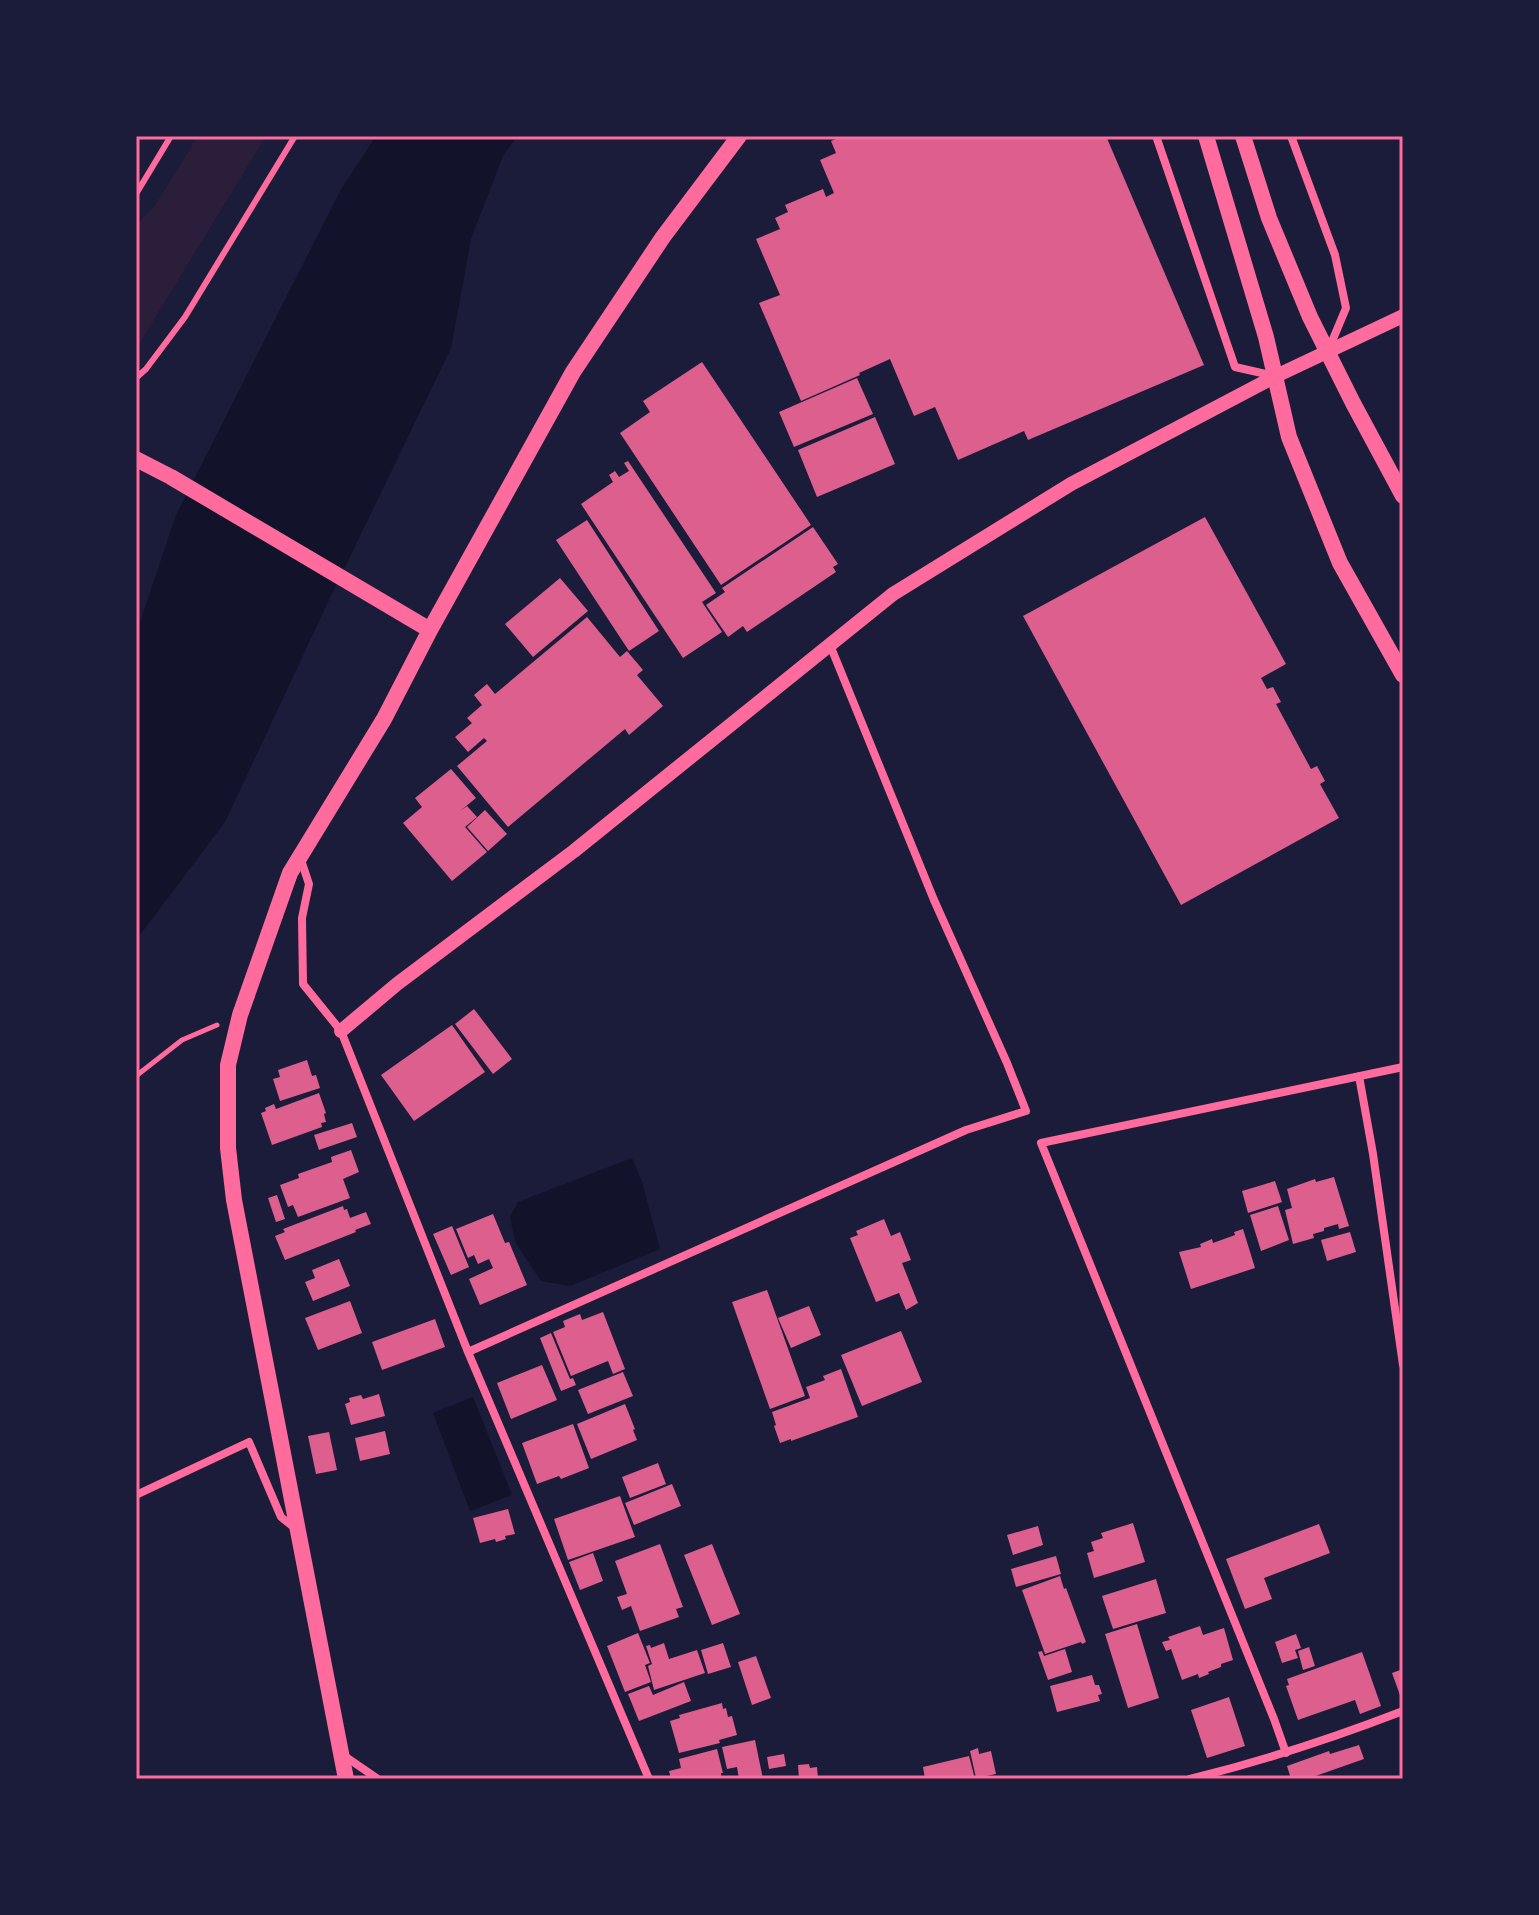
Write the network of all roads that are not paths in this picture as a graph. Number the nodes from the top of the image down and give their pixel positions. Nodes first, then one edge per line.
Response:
1 (171, 136) edge
2 (295, 136) edge
3 (739, 136) edge
4 (1156, 136) edge
5 (1206, 136) edge
6 (1243, 136) edge
7 (1291, 136) edge
8 (136, 194) edge
9 (1403, 316) edge
10 (1328, 351) junction
11 (1276, 376) junction
12 (136, 378) edge
13 (136, 459) edge
14 (1403, 496) edge
15 (430, 630) junction
16 (830, 645) junction
17 (1403, 675) edge
18 (300, 856) junction
19 (341, 1031) junction
20 (1403, 1067) edge
21 (1359, 1076) junction
22 (468, 1352) junction
23 (1403, 1365) edge
24 (136, 1495) edge
25 (297, 1530) junction
26 (1403, 1711) edge
27 (1286, 1753) junction
28 (343, 1755) junction
29 (346, 1779) edge
30 (378, 1779) edge
31 (649, 1779) edge
32 (1190, 1779) edge

1 - 8 lane
2 - 12 lane
3 - 15 main road
4 - 11 street
5 - 11 main road
6 - 10 main road
7 - 10 street
9 - 10 street
10 - 11 street
10 - 14 main road
11 - 16 street
11 - 17 main road
13 - 15 main road
15 - 18 main road
16 - 19 street
16 - 22 street
18 - 19 street
18 - 25 main road
19 - 22 street
20 - 21 street
21 - 23 street
21 - 27 street
22 - 31 street
24 - 25 street
25 - 28 main road
26 - 27 street
27 - 32 street
28 - 29 main road
28 - 30 street

